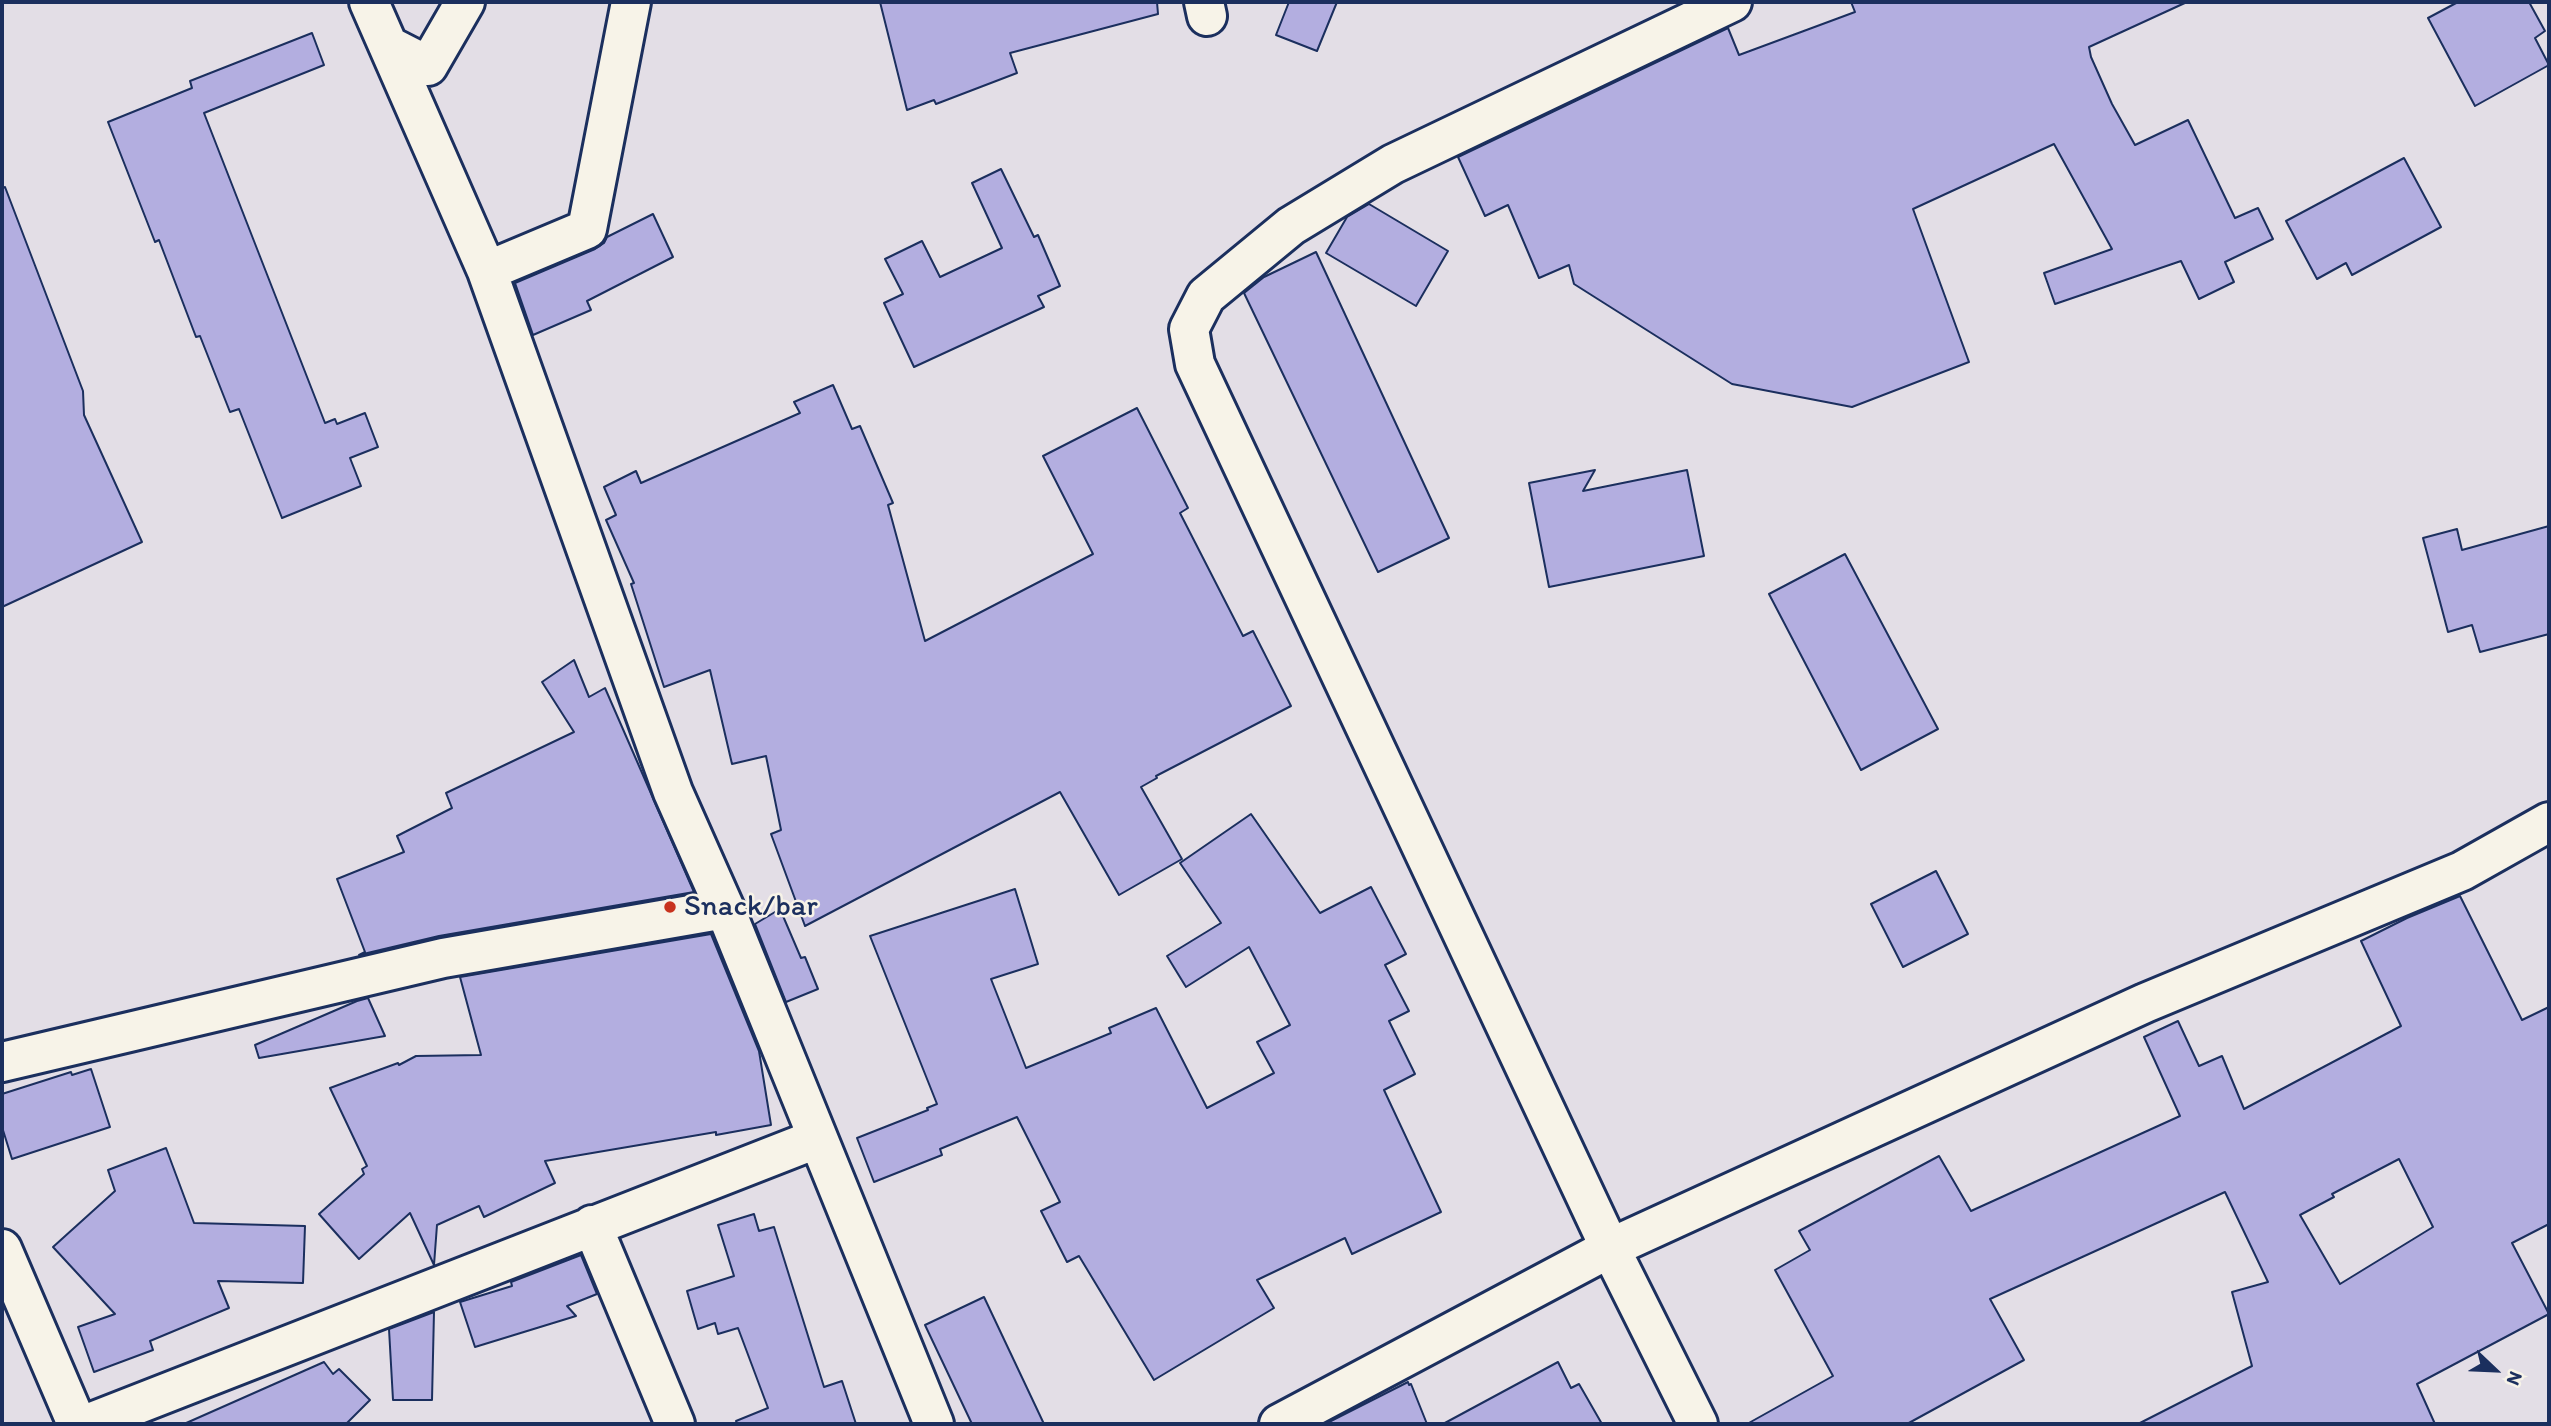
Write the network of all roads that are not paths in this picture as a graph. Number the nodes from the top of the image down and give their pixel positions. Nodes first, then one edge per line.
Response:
1 (369, 2) edge
2 (466, 2) edge
3 (631, 2) edge
4 (1732, 2) edge
5 (389, 46) junction
6 (487, 271) junction
7 (2549, 822) edge
8 (725, 909) junction
9 (2, 1062) edge
10 (816, 1139) junction
11 (592, 1225) junction
12 (1610, 1248) junction
13 (2, 1249) edge
14 (77, 1424) edge
15 (87, 1424) edge
16 (675, 1424) edge
17 (934, 1424) edge
18 (1279, 1424) edge
19 (1698, 1424) edge

1 - 5 street
2 - 5 street
3 - 6 street
4 - 12 street
5 - 6 street
6 - 8 street
7 - 12 street
8 - 9 street
8 - 10 street
10 - 11 street
10 - 17 street
11 - 15 street
11 - 16 street
12 - 18 street
12 - 19 street
13 - 14 street

